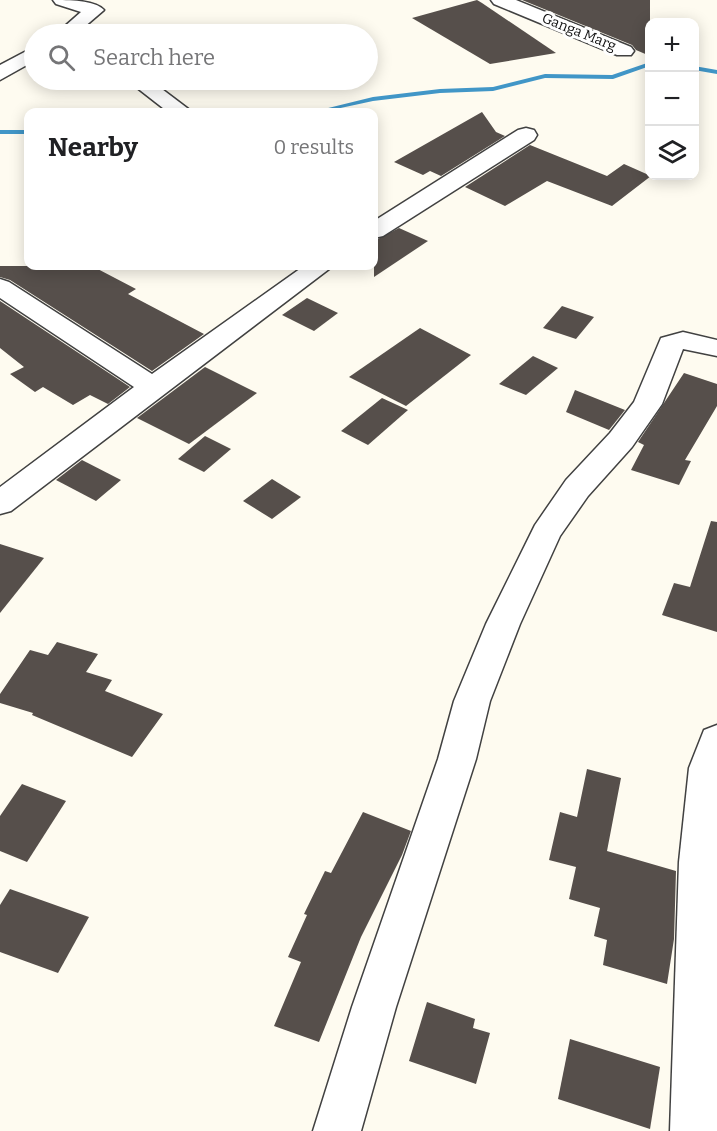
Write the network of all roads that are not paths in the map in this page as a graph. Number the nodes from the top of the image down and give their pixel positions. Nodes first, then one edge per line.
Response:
1 (62, 0) edge
2 (500, 0) edge
3 (78, 24) edge
4 (624, 51) dead end
5 (24, 58) edge
6 (0, 74) edge
7 (151, 90) edge
8 (176, 108) edge
9 (526, 135) dead end
10 (378, 228) edge
11 (314, 270) edge
12 (0, 287) edge
13 (717, 348) edge
14 (153, 387) junction
15 (0, 503) edge
16 (714, 760) edge
17 (707, 1057) edge
18 (337, 1131) edge
19 (694, 1131) edge

1 - 3 street
2 - 4 street, Ganga Marg
5 - 6 street
7 - 8 street
9 - 10 street
11 - 14 street
12 - 14 street
13 - 18 street
14 - 15 street
16 - 17 street
17 - 19 street

